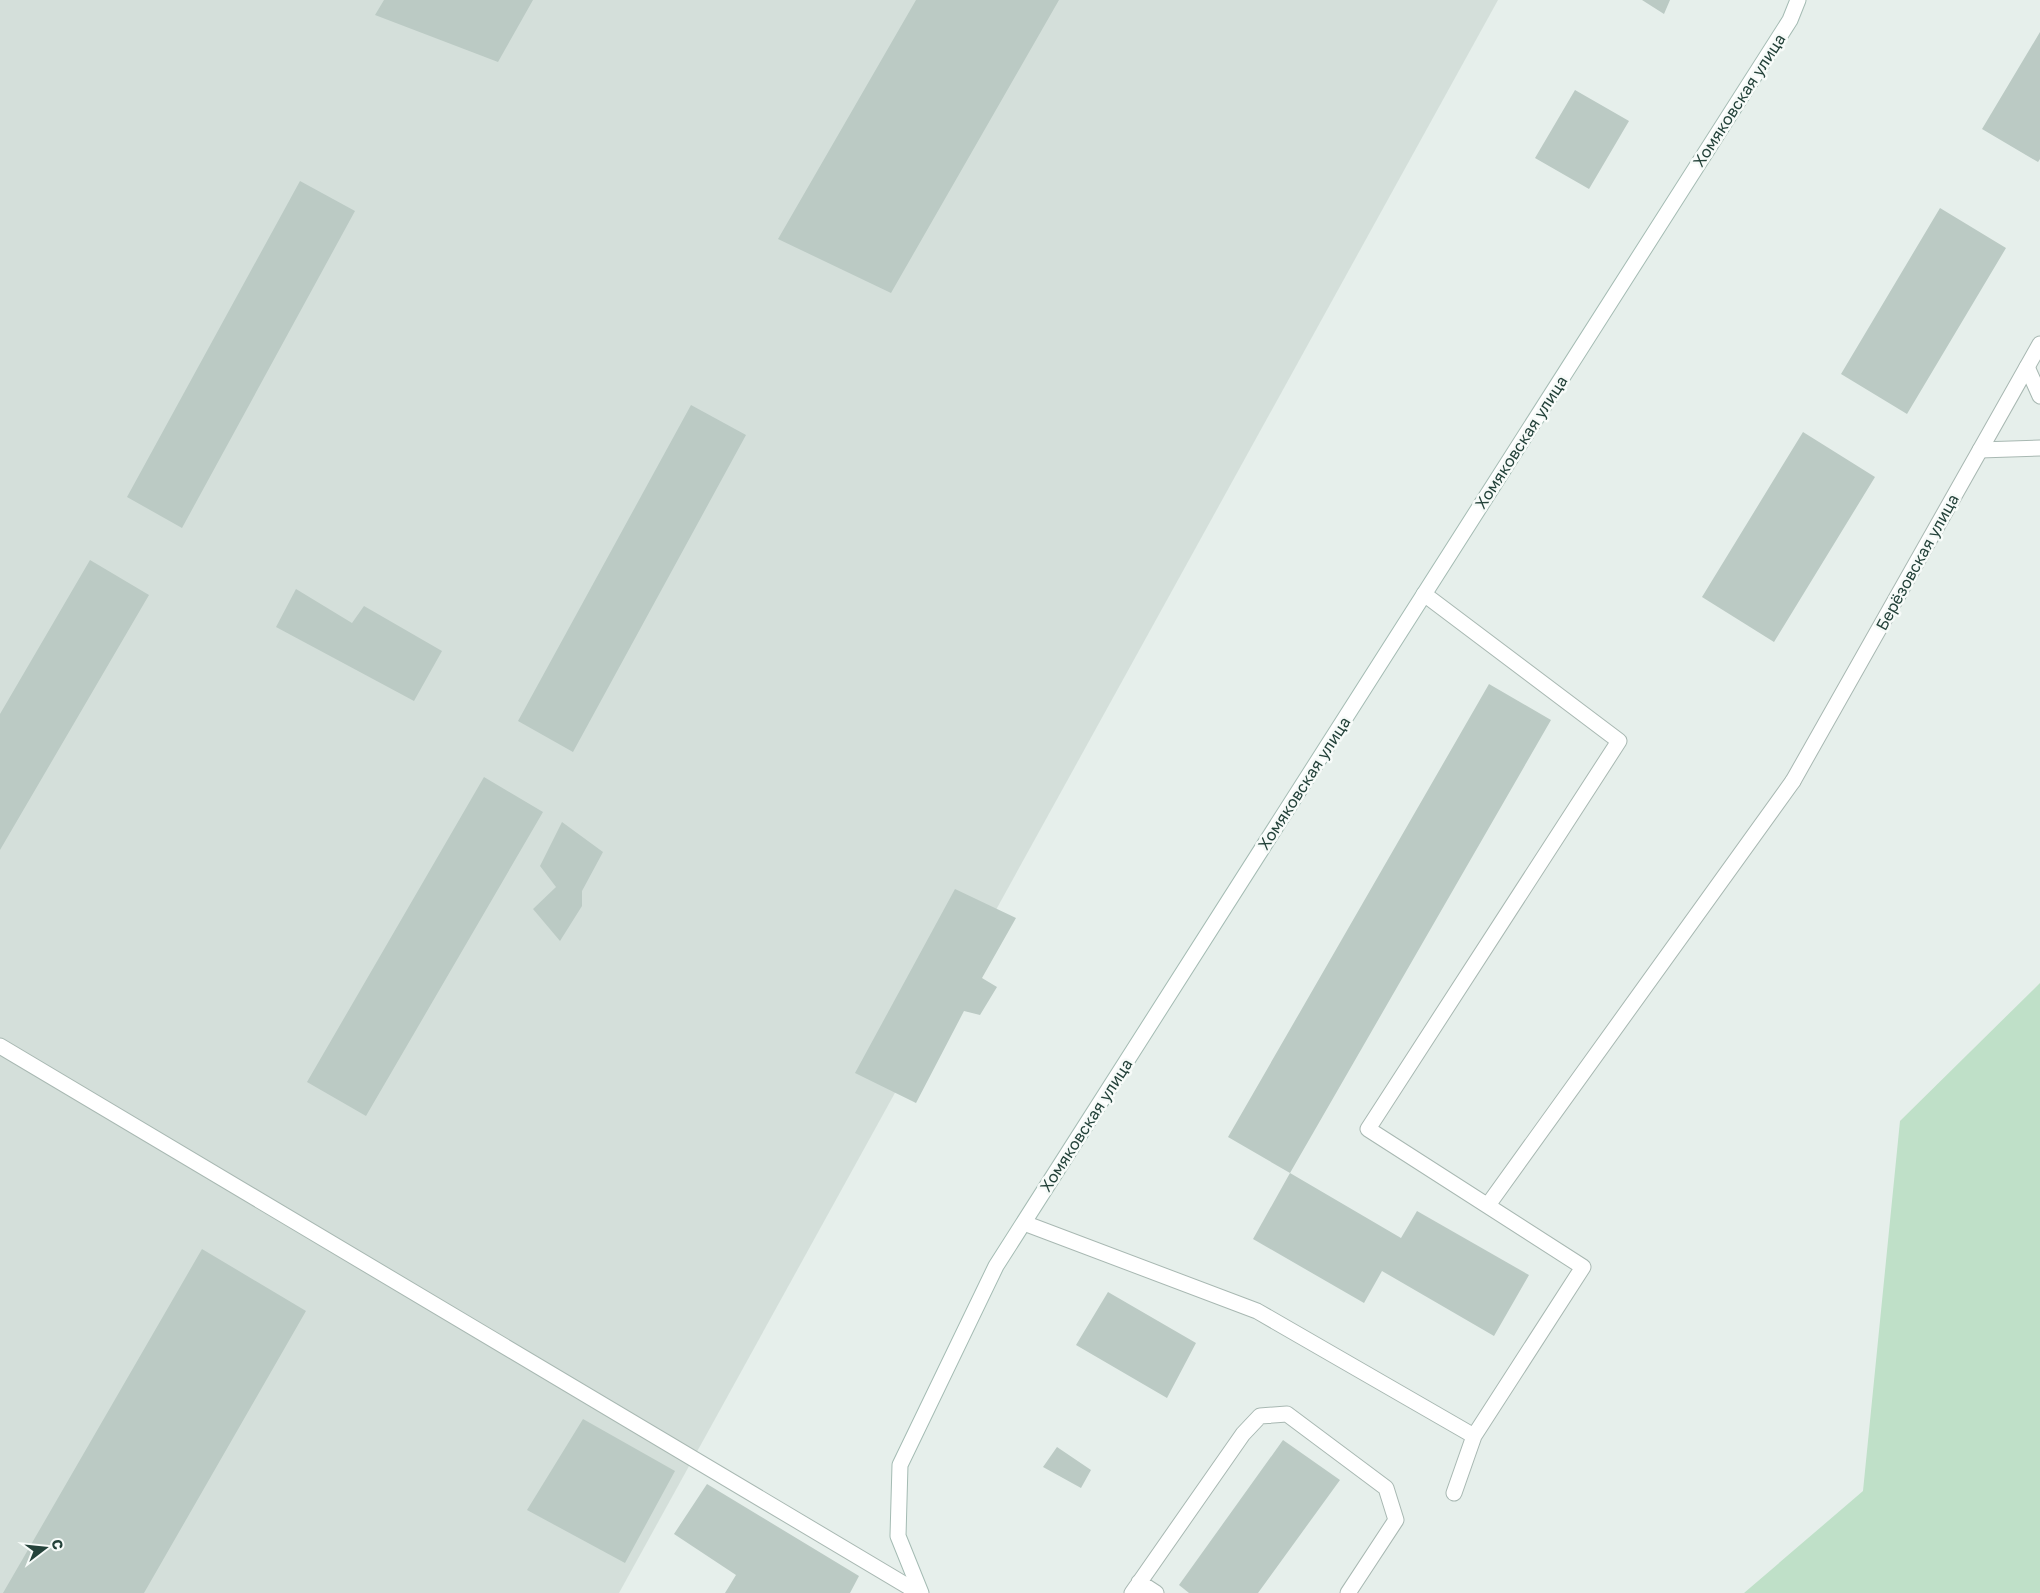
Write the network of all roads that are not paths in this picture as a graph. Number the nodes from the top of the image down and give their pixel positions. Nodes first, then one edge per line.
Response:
1 (1798, 0) edge
2 (2040, 344) edge
3 (2027, 367) junction
4 (2040, 396) edge
5 (2040, 448) edge
6 (1980, 450) junction
7 (1424, 594) junction
8 (0, 1046) edge
9 (1488, 1206) junction
10 (1024, 1223) junction
11 (1474, 1436) junction
12 (1454, 1493) dead end
13 (1136, 1588) edge
14 (920, 1593) edge
15 (1156, 1593) edge
16 (1348, 1593) edge

1 - 7 street, Хомяковская улица
2 - 3 street, Берёзовская улица
3 - 4 street
3 - 6 street, Берёзовская улица
5 - 6 street
6 - 9 street, Берёзовская улица
7 - 9 street
7 - 10 street, Хомяковская улица
8 - 14 street
9 - 11 street
10 - 11 street
10 - 14 street, Хомяковская улица
11 - 12 street
13 - 15 street
13 - 16 street

